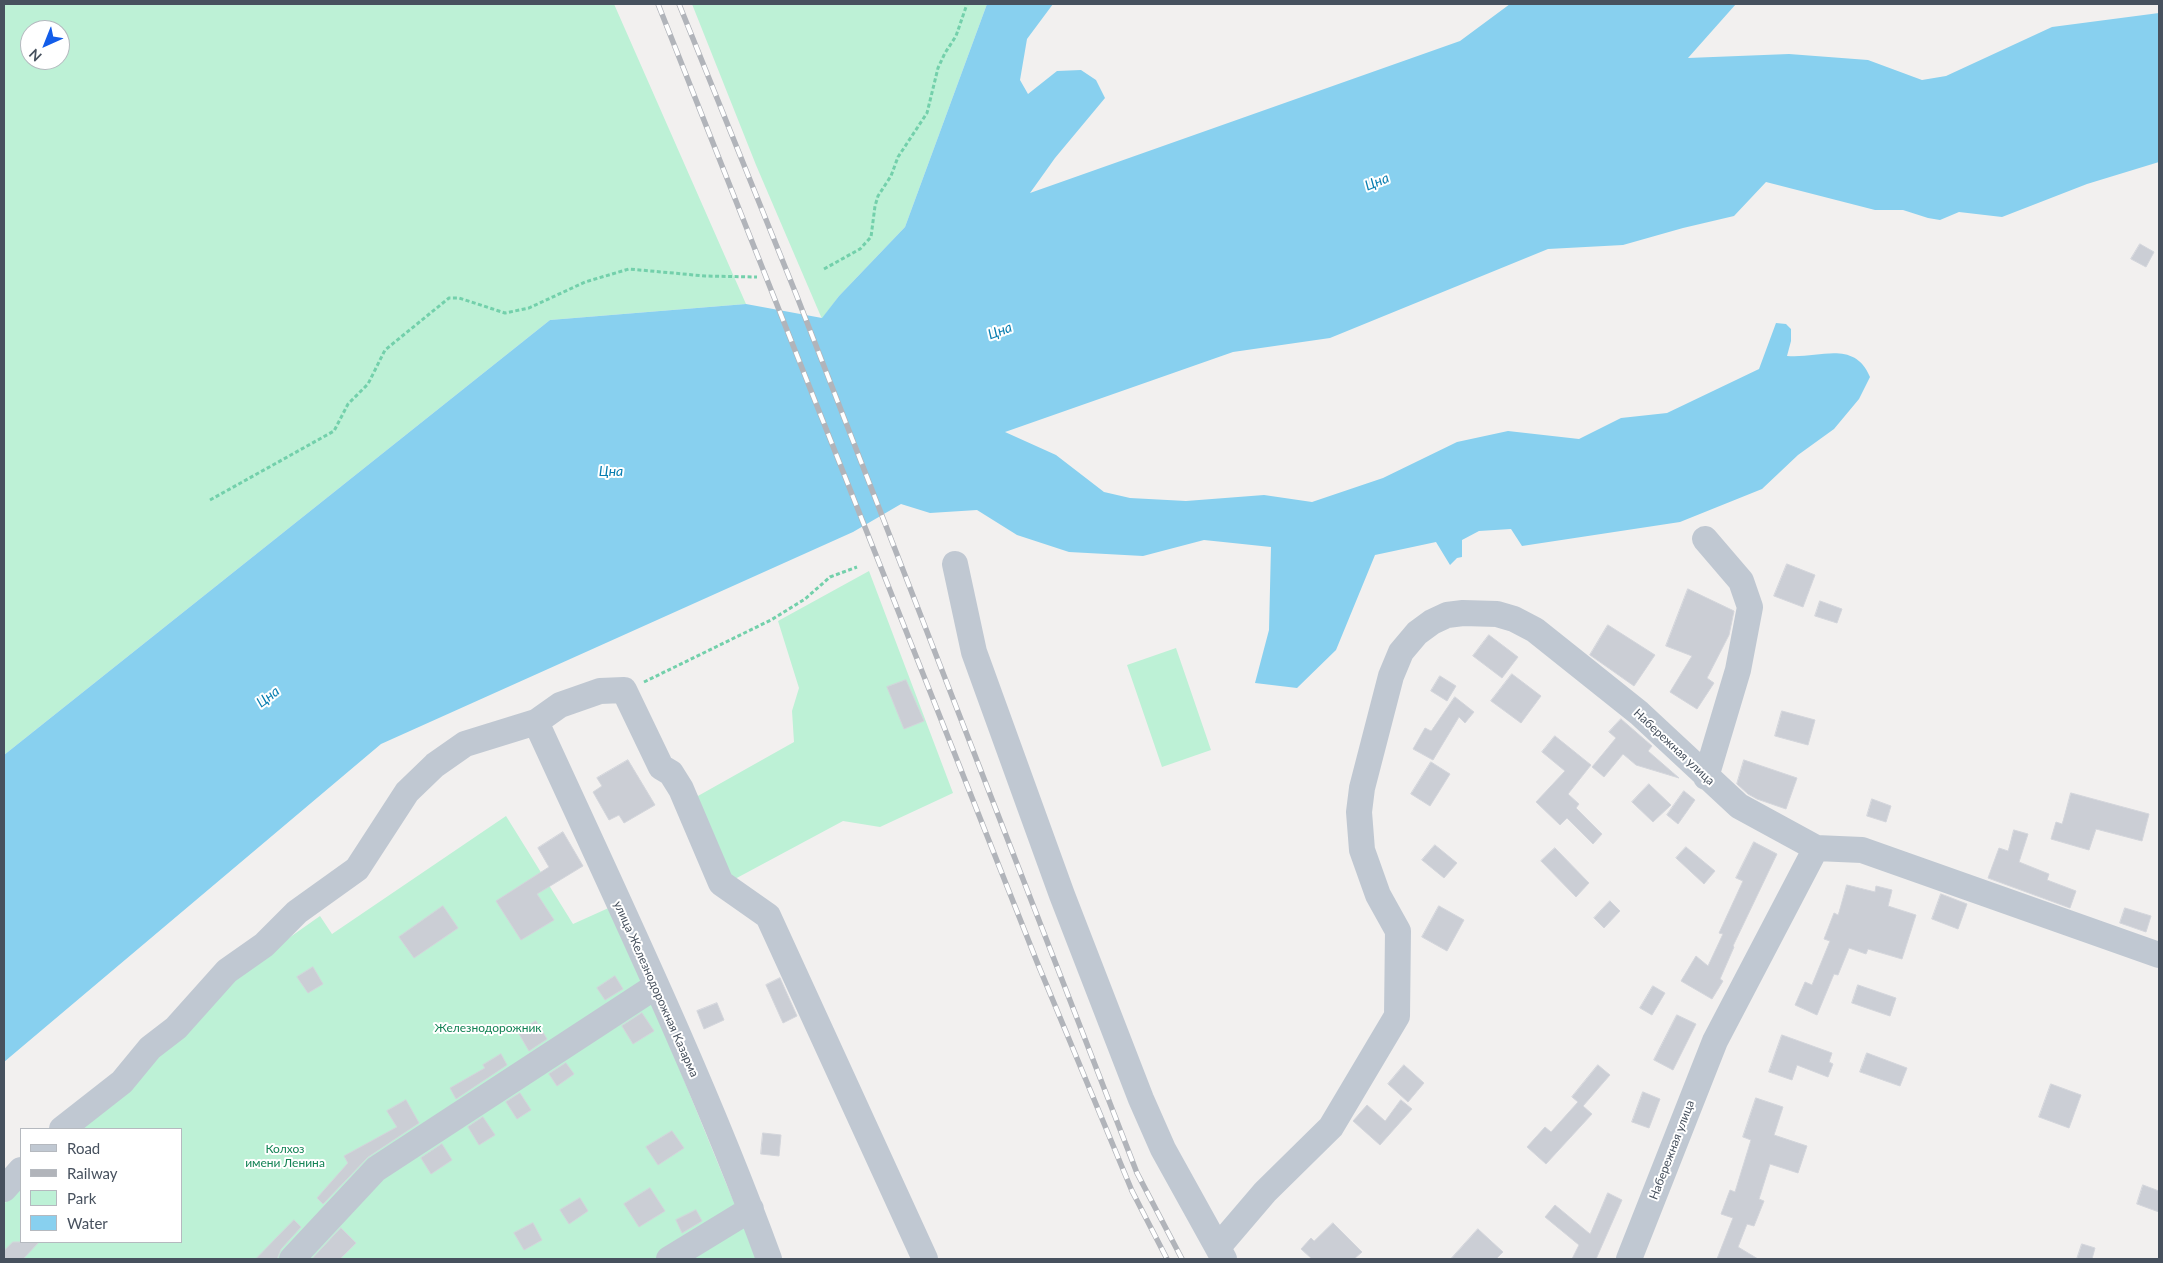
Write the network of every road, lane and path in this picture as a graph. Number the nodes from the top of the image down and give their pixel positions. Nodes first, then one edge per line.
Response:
1 (967, 4) edge
2 (824, 268) dead end
3 (757, 277) dead end
4 (210, 500) dead end
5 (1705, 539) dead end
6 (955, 564) dead end
7 (857, 567) dead end
8 (624, 690) junction
9 (536, 722) junction
10 (1706, 777) junction
11 (1816, 848) junction
12 (2159, 955) edge
13 (656, 986) junction
14 (63, 1128) edge
15 (20, 1171) edge
16 (4, 1189) edge
17 (751, 1210) junction
18 (1221, 1253) edge
19 (292, 1259) edge
20 (669, 1259) edge
21 (770, 1259) edge
22 (925, 1259) edge
23 (1630, 1259) edge

1 - 2 path
3 - 4 path
5 - 10 street
6 - 18 street
7 - 8 path
8 - 9 street
8 - 22 street
9 - 13 street, улица Железнодорожная Казарма
9 - 14 street
10 - 11 street, Набережная улица
10 - 18 street, Набережная улица
11 - 12 street
11 - 23 street, Набережная улица
13 - 17 street, улица Железнодорожная Казарма
13 - 19 street
15 - 16 street
17 - 20 street
17 - 21 street, улица Железнодорожная Казарма

